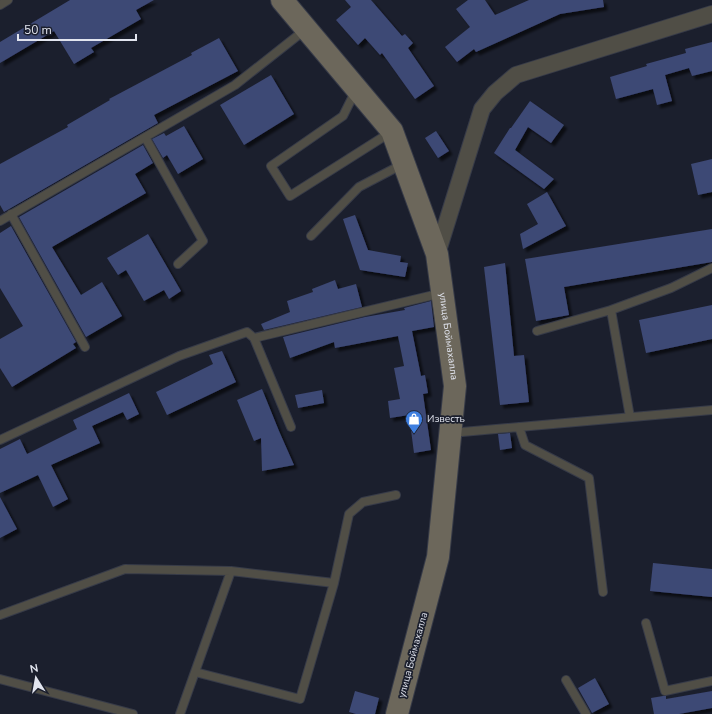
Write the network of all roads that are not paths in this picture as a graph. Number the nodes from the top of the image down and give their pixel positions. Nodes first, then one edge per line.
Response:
1 (8, 0) edge
2 (282, 0) edge
3 (0, 5) edge
4 (712, 14) edge
5 (306, 29) junction
6 (357, 89) junction
7 (392, 131) junction
8 (145, 137) junction
9 (404, 164) junction
10 (11, 214) junction
11 (0, 221) edge
12 (311, 236) dead end
13 (437, 254) junction
14 (178, 264) dead end
15 (712, 268) edge
16 (442, 293) junction
17 (611, 310) junction
18 (538, 331) dead end
19 (254, 338) junction
20 (85, 347) dead end
21 (712, 410) edge
22 (630, 417) junction
23 (291, 427) dead end
24 (519, 427) junction
25 (450, 433) junction
26 (0, 440) edge
27 (396, 495) dead end
28 (231, 571) junction
29 (334, 583) junction
30 (603, 592) dead end
31 (0, 615) edge
32 (646, 623) dead end
33 (195, 672) junction
34 (0, 679) edge
35 (566, 680) dead end
36 (712, 681) edge
37 (98, 705) junction
38 (96, 714) edge
39 (133, 714) edge
40 (180, 714) edge
41 (397, 714) edge
42 (586, 714) edge

1 - 3 lane
2 - 5 main road, улица Боймахалла
4 - 13 street
5 - 6 main road, улица Боймахалла
5 - 8 lane
6 - 7 main road, улица Боймахалла
6 - 7 lane
7 - 9 main road, улица Боймахалла
8 - 10 lane
8 - 14 lane
9 - 12 lane
9 - 13 main road, улица Боймахалла
10 - 11 lane
10 - 20 lane
13 - 16 main road, улица Боймахалла
15 - 17 lane
16 - 19 lane
16 - 25 main road, улица Боймахалла
17 - 18 lane
17 - 22 lane
19 - 23 lane
19 - 26 lane
21 - 22 lane
22 - 24 lane
24 - 25 lane
24 - 30 lane
25 - 41 main road, улица Боймахалла
27 - 29 lane
28 - 29 lane
28 - 31 lane
28 - 33 lane
29 - 33 lane
32 - 36 lane
33 - 40 lane
34 - 37 lane
35 - 42 lane
37 - 38 lane
37 - 39 lane

